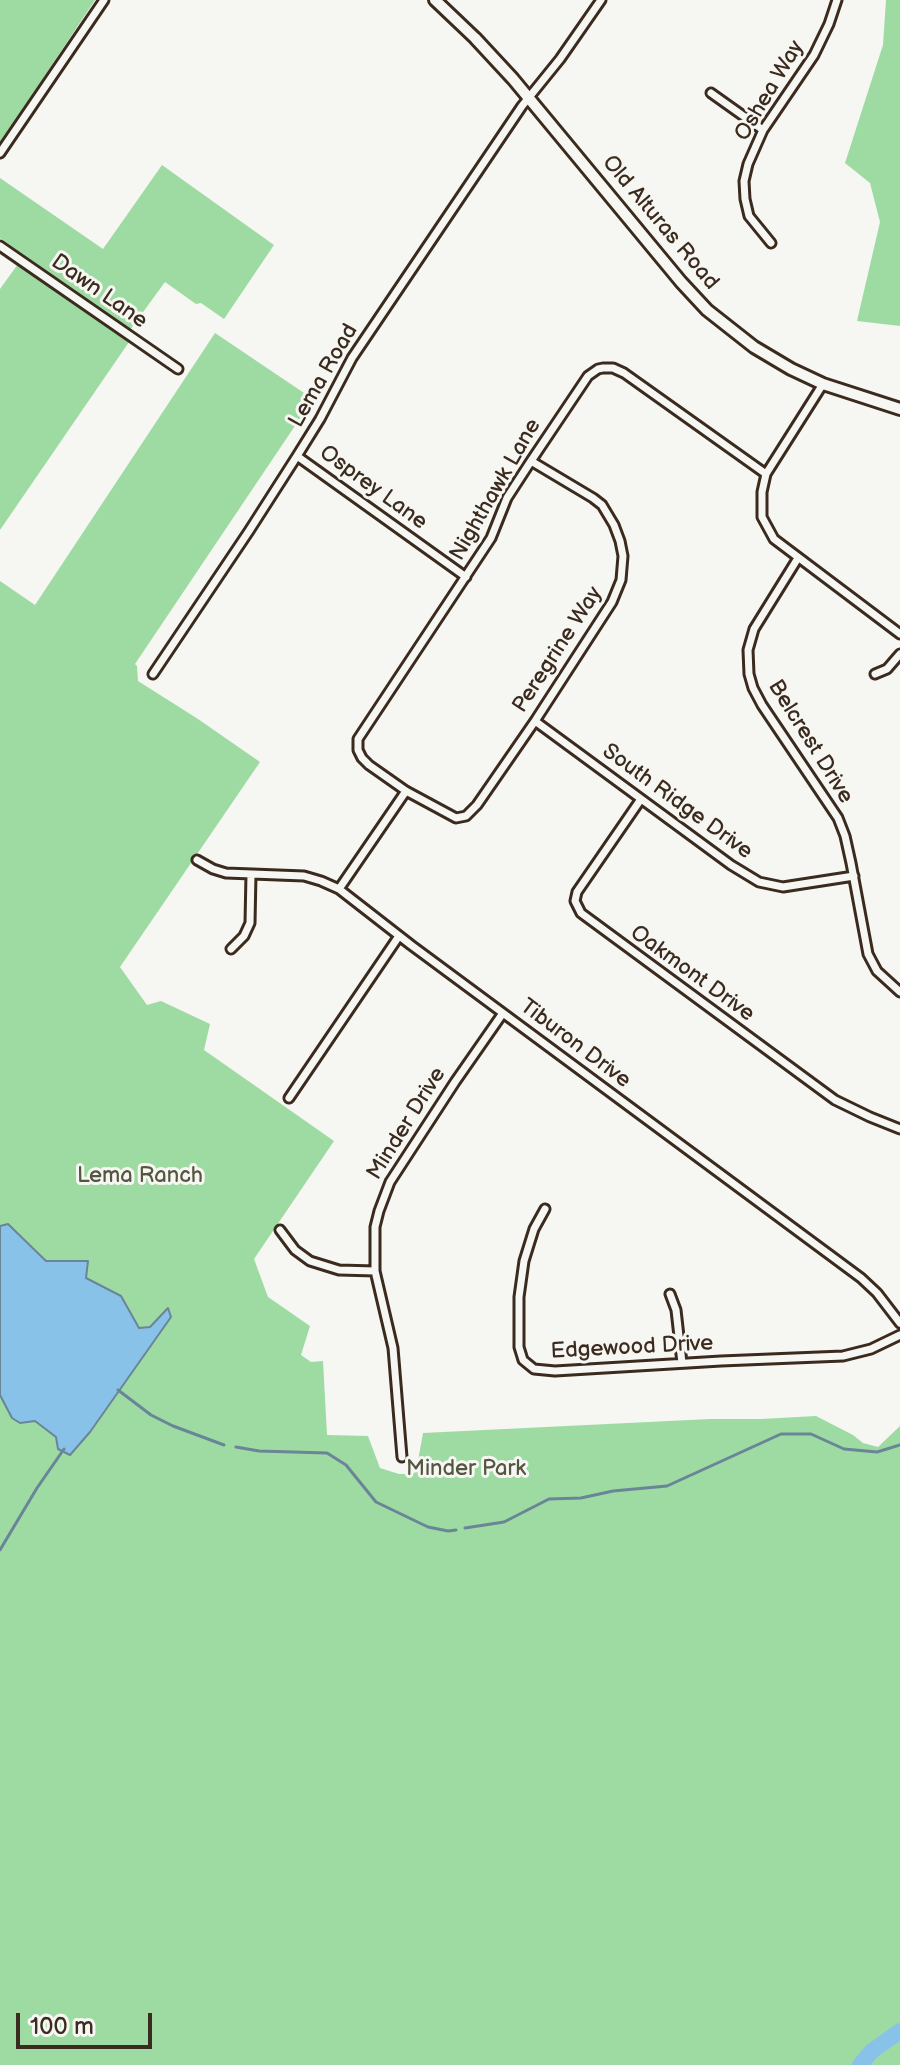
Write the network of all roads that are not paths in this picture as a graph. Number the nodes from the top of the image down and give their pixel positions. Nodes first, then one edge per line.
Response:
1 (104, 0) edge
2 (435, 0) edge
3 (601, 0) edge
4 (837, 0) edge
5 (711, 93) dead end
6 (529, 98) junction
7 (763, 130) junction
8 (0, 153) edge
9 (771, 243) dead end
10 (0, 246) edge
11 (178, 369) dead end
12 (823, 384) junction
13 (900, 409) edge
14 (297, 456) junction
15 (531, 461) junction
16 (766, 474) junction
17 (798, 558) junction
18 (466, 577) junction
19 (900, 634) edge
20 (900, 654) edge
21 (153, 674) dead end
22 (875, 674) dead end
23 (535, 721) junction
24 (406, 791) junction
25 (641, 799) junction
26 (197, 860) dead end
27 (251, 874) junction
28 (854, 876) junction
29 (339, 889) junction
30 (399, 936) junction
31 (231, 949) dead end
32 (900, 992) edge
33 (503, 1013) junction
34 (289, 1098) dead end
35 (900, 1129) edge
36 (545, 1209) dead end
37 (280, 1230) dead end
38 (375, 1271) junction
39 (670, 1294) dead end
40 (900, 1323) edge
41 (900, 1335) edge
42 (682, 1363) junction
43 (402, 1457) dead end

1 - 8 street
2 - 6 main road, Old Alturas Road
3 - 6 street, Lema Road
4 - 7 street, Oshea Way
5 - 7 street
6 - 12 main road, Old Alturas Road
6 - 14 street, Lema Road
7 - 9 street, Oshea Way
10 - 11 street, Dawn Lane
12 - 13 main road, Old Alturas Road
12 - 16 street
14 - 18 street, Osprey Lane
14 - 21 street, Lema Road
15 - 16 street, Nighthawk Lane
15 - 18 street, Nighthawk Lane
15 - 23 street, Peregrine Way
16 - 17 street
17 - 19 street
17 - 28 street, Belcrest Drive
18 - 24 street, Nighthawk Lane
20 - 22 street
23 - 24 street, Peregrine Way
23 - 25 street, South Ridge Drive
24 - 29 street
25 - 28 street, South Ridge Drive
25 - 35 street, Oakmont Drive
26 - 27 street, Tiburon Drive
27 - 29 street, Tiburon Drive
27 - 31 street
28 - 32 street, Belcrest Drive
29 - 30 street, Tiburon Drive
30 - 33 street, Tiburon Drive
30 - 34 street
33 - 38 street, Minder Drive
33 - 40 street, Tiburon Drive
36 - 42 street, Edgewood Drive
37 - 38 street
38 - 43 street, Minder Drive
39 - 42 street
41 - 42 street, Edgewood Drive

